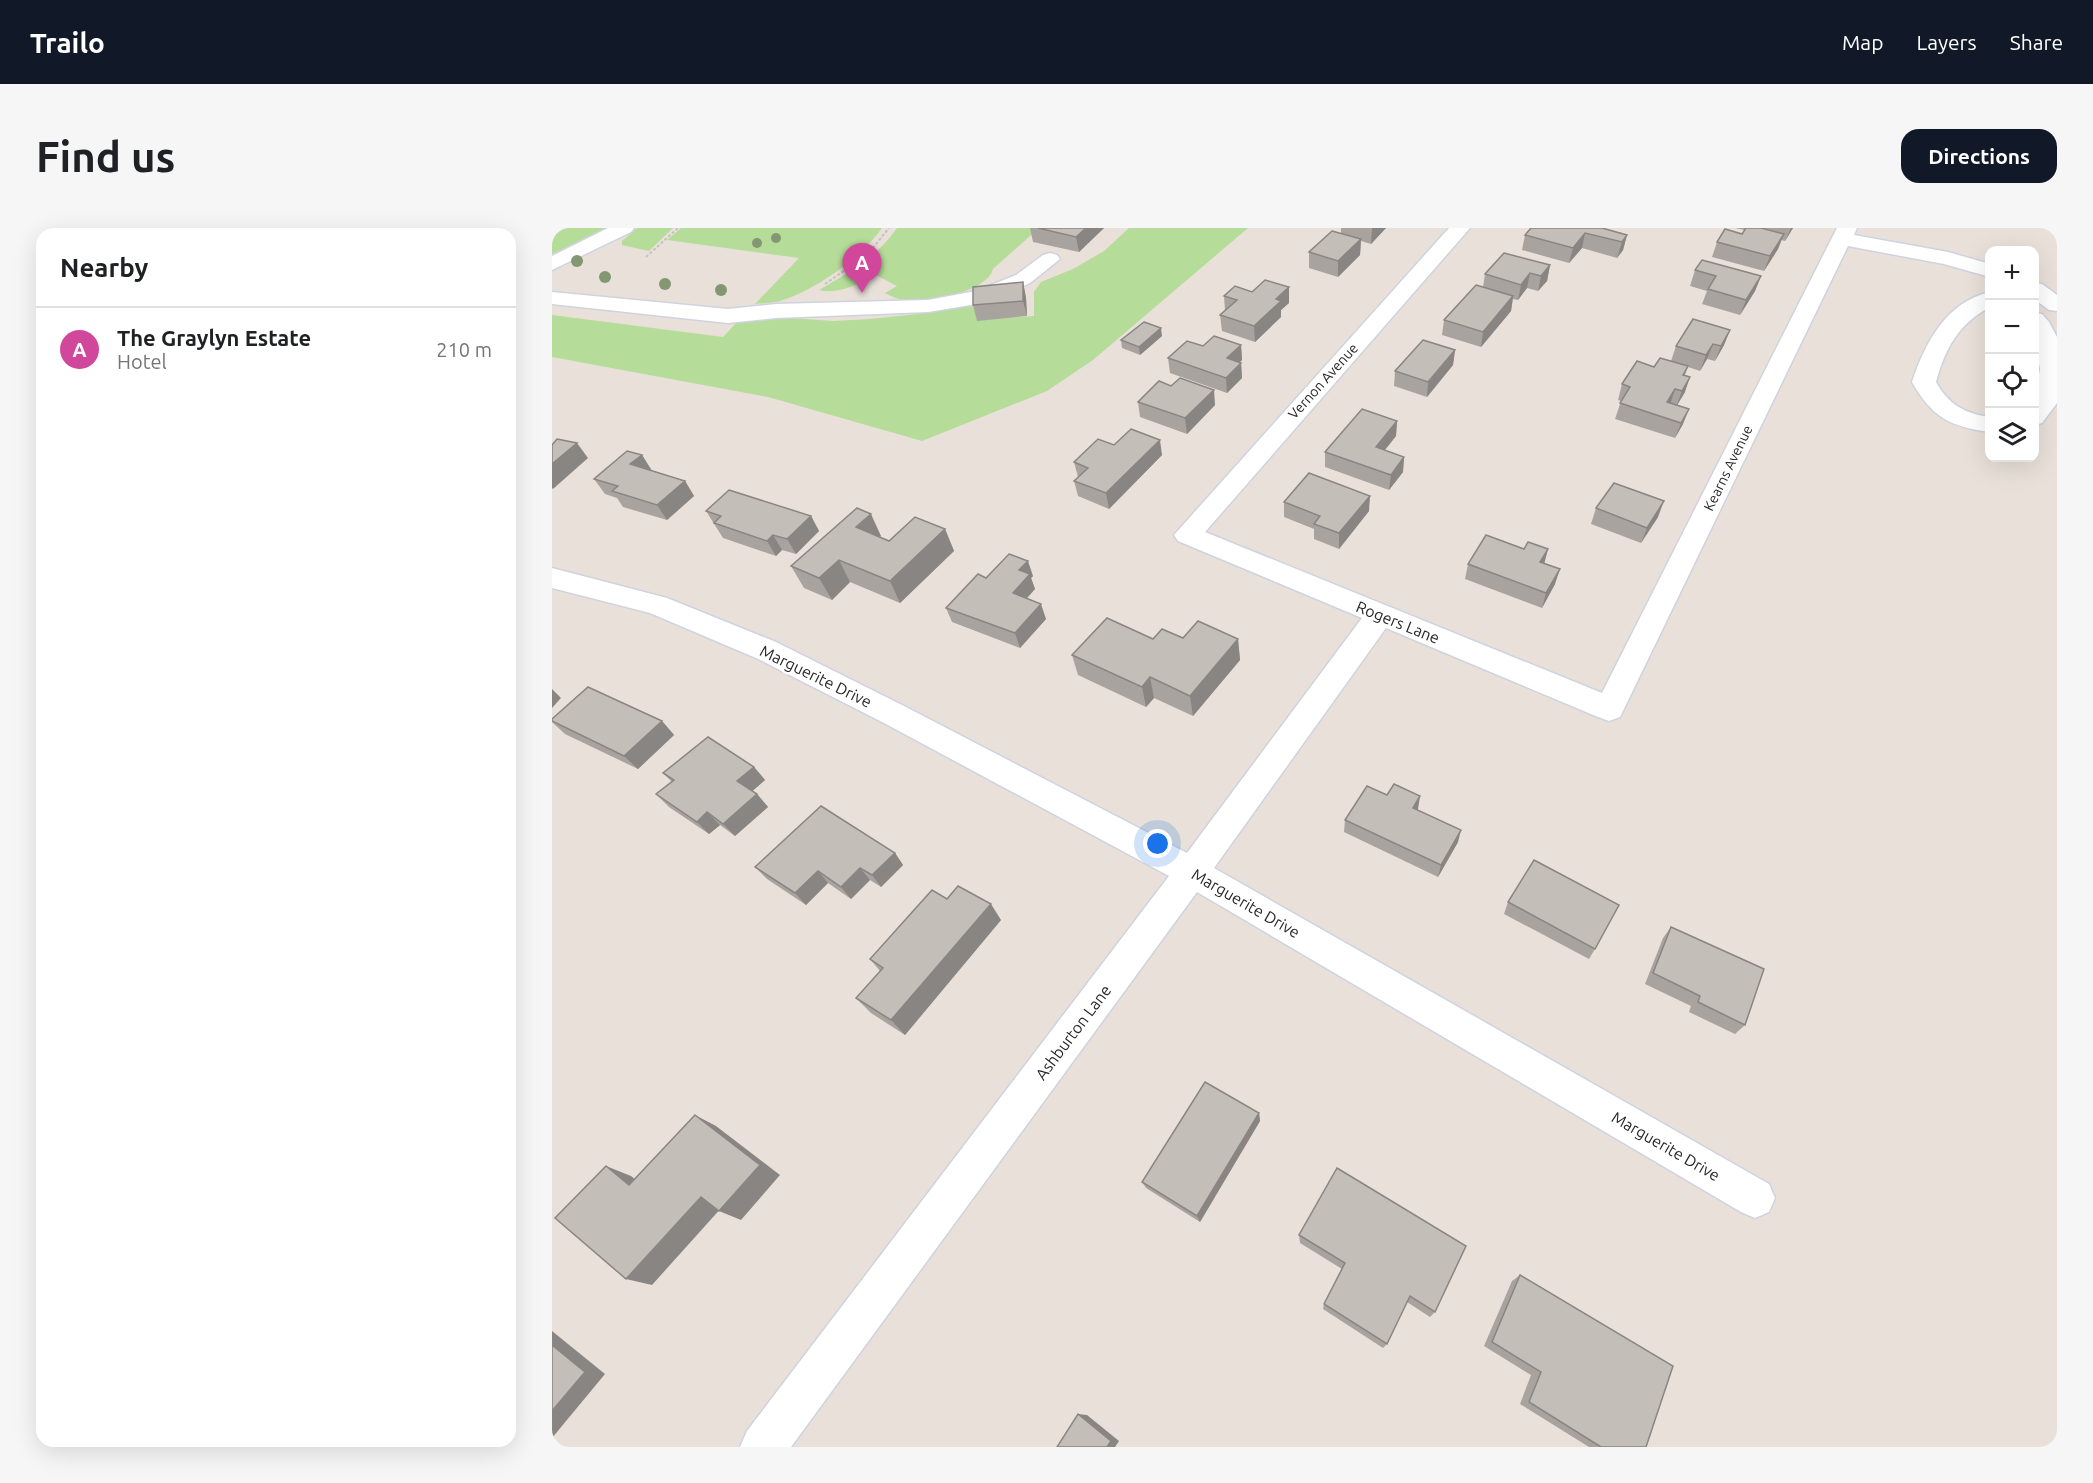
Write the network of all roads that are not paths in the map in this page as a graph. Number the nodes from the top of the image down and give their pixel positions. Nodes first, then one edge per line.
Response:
1 (624, 228) edge
2 (1460, 228) edge
3 (1845, 234) edge
4 (1050, 259) dead end
5 (552, 264) edge
6 (1985, 270) edge
7 (552, 298) edge
8 (1986, 300) edge
9 (2039, 322) edge
10 (2039, 416) edge
11 (1985, 425) edge
12 (1187, 535) joint
13 (552, 578) edge
14 (1380, 615) junction
15 (1609, 709) joint
16 (1192, 872) junction
17 (1755, 1198) dead end
18 (763, 1447) edge

1 - 5 street
2 - 12 street, Vernon Avenue
3 - 6 street
3 - 15 street, Kearns Avenue
4 - 7 street
8 - 11 street
9 - 10 street
12 - 14 street, Rogers Lane
13 - 16 street, Marguerite Drive
14 - 15 street, Rogers Lane
14 - 16 street, Ashburton Lane
16 - 17 street, Marguerite Drive
16 - 18 street, Ashburton Lane

